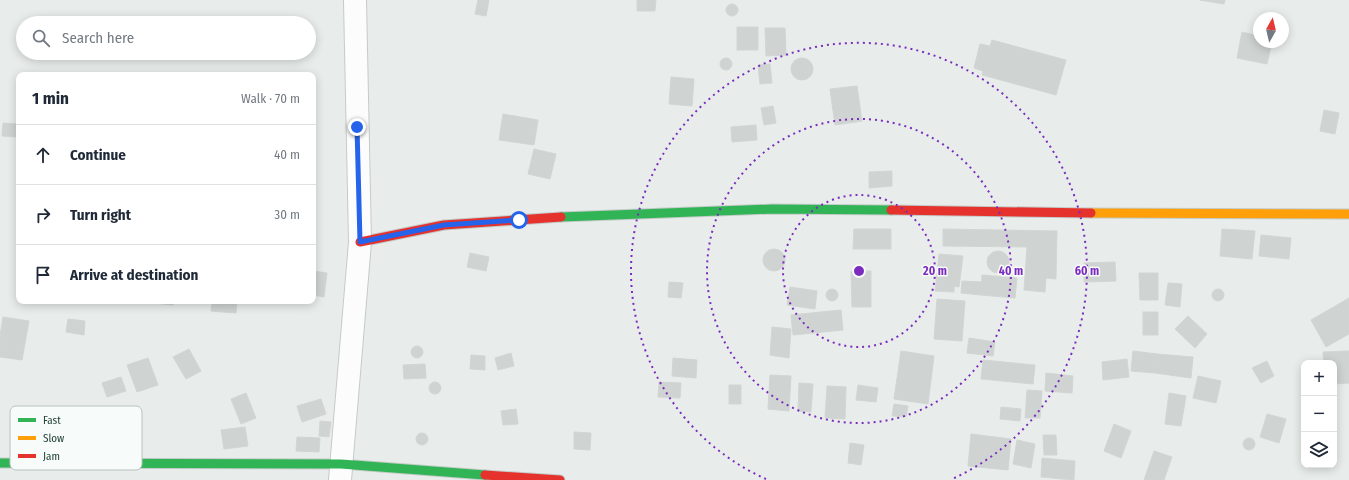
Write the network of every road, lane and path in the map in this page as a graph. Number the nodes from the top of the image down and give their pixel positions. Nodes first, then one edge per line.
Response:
1 (355, 0) edge
2 (1349, 214) edge
3 (360, 242) junction
4 (0, 463) edge
5 (10, 463) edge
6 (142, 467) edge
7 (341, 472) edge
8 (560, 480) edge

1 - 3 street
2 - 3 street
3 - 7 street
4 - 5 street
6 - 7 street
7 - 8 street

